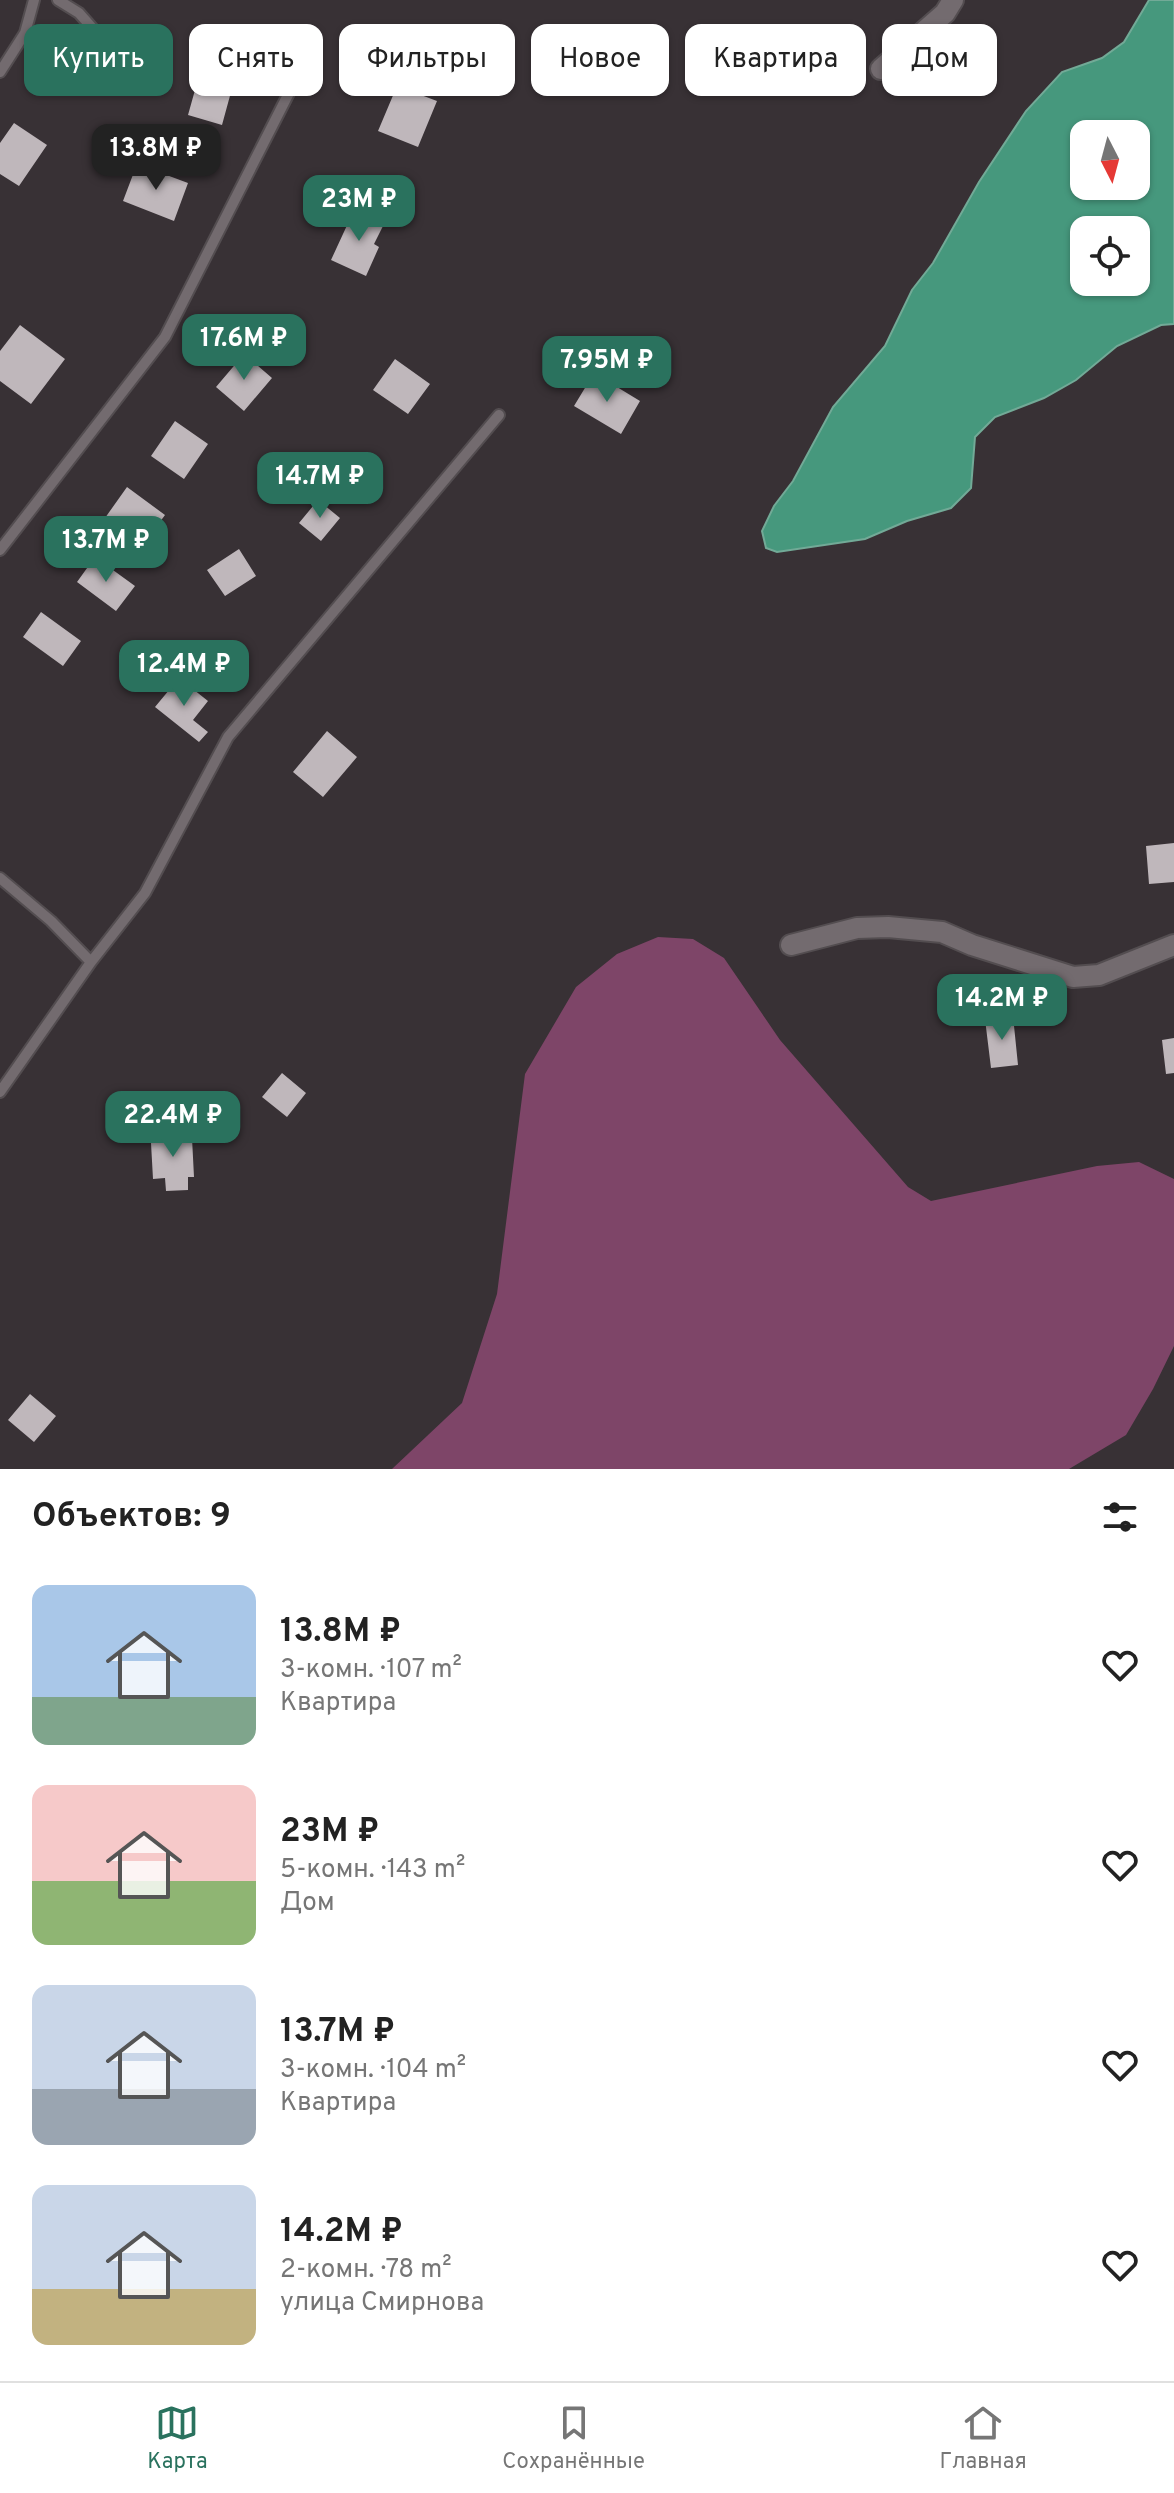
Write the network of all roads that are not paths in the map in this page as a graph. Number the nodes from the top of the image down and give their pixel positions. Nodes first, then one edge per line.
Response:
1 (34, 0) edge
2 (58, 0) edge
3 (953, 0) edge
4 (89, 24) edge
5 (881, 69) dead end
6 (0, 72) edge
7 (287, 96) edge
8 (499, 415) dead end
9 (0, 550) edge
10 (0, 878) edge
11 (791, 945) dead end
12 (1174, 945) edge
13 (91, 962) junction
14 (0, 1092) edge

1 - 6 lane
2 - 4 lane
3 - 5 street
7 - 9 lane
8 - 13 lane
10 - 13 lane
11 - 12 street
13 - 14 lane

